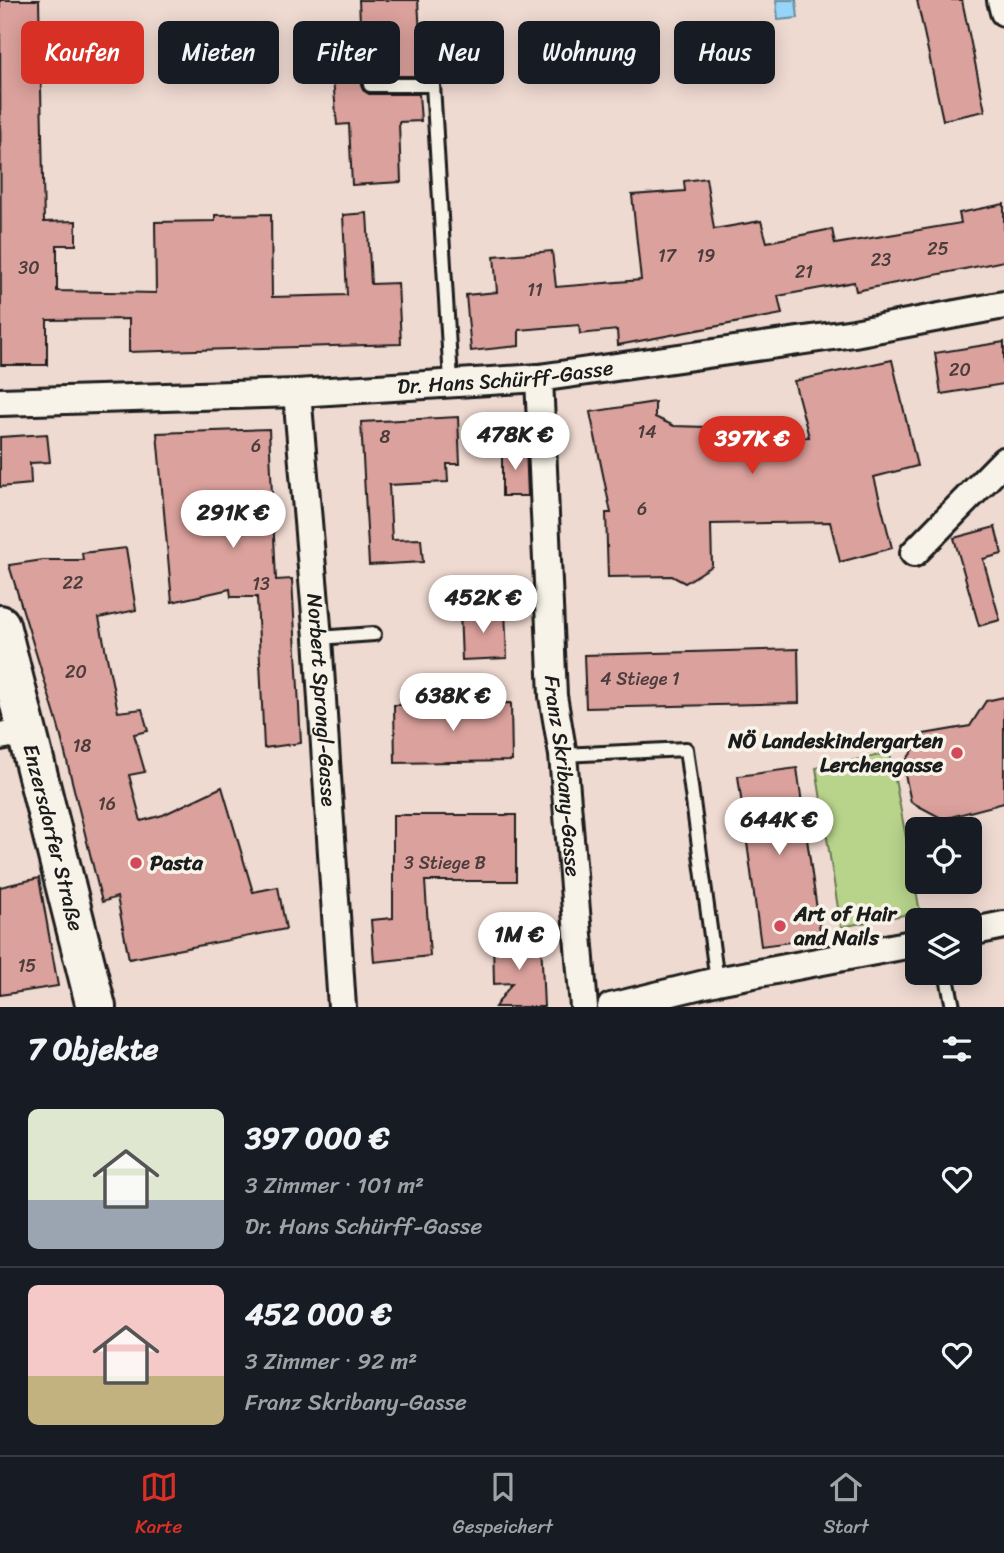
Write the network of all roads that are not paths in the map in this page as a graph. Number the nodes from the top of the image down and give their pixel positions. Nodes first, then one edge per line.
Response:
1 (1002, 0) edge
2 (1004, 12) edge
3 (370, 85) dead end
4 (1004, 306) edge
5 (539, 378) junction
6 (450, 382) junction
7 (297, 393) junction
8 (0, 402) edge
9 (1004, 461) edge
10 (914, 552) dead end
11 (0, 625) edge
12 (374, 634) dead end
13 (318, 638) junction
14 (13, 734) edge
15 (563, 755) junction
16 (1004, 925) edge
17 (982, 930) edge
18 (905, 945) edge
19 (717, 981) junction
20 (948, 985) edge
21 (96, 1007) edge
22 (342, 1007) edge
23 (584, 1007) edge
24 (611, 1007) edge
25 (953, 1007) edge

1 - 2 street
3 - 6 lane
4 - 5 street, Dr. Hans Schürff-Gasse
5 - 6 street, Dr. Hans Schürff-Gasse
5 - 15 street, Franz Skribany-Gasse
6 - 7 street, Dr. Hans Schürff-Gasse
7 - 8 street, Dr. Hans Schürff-Gasse
7 - 13 street, Norbert Sprongl-Gasse
9 - 10 street
11 - 14 main road, Enzersdorfer Straße
12 - 13 lane
13 - 22 street, Norbert Sprongl-Gasse
14 - 21 main road, Enzersdorfer Straße
15 - 19 lane
15 - 23 street, Franz Skribany-Gasse
16 - 17 street
18 - 19 street
19 - 24 street
20 - 25 lane

